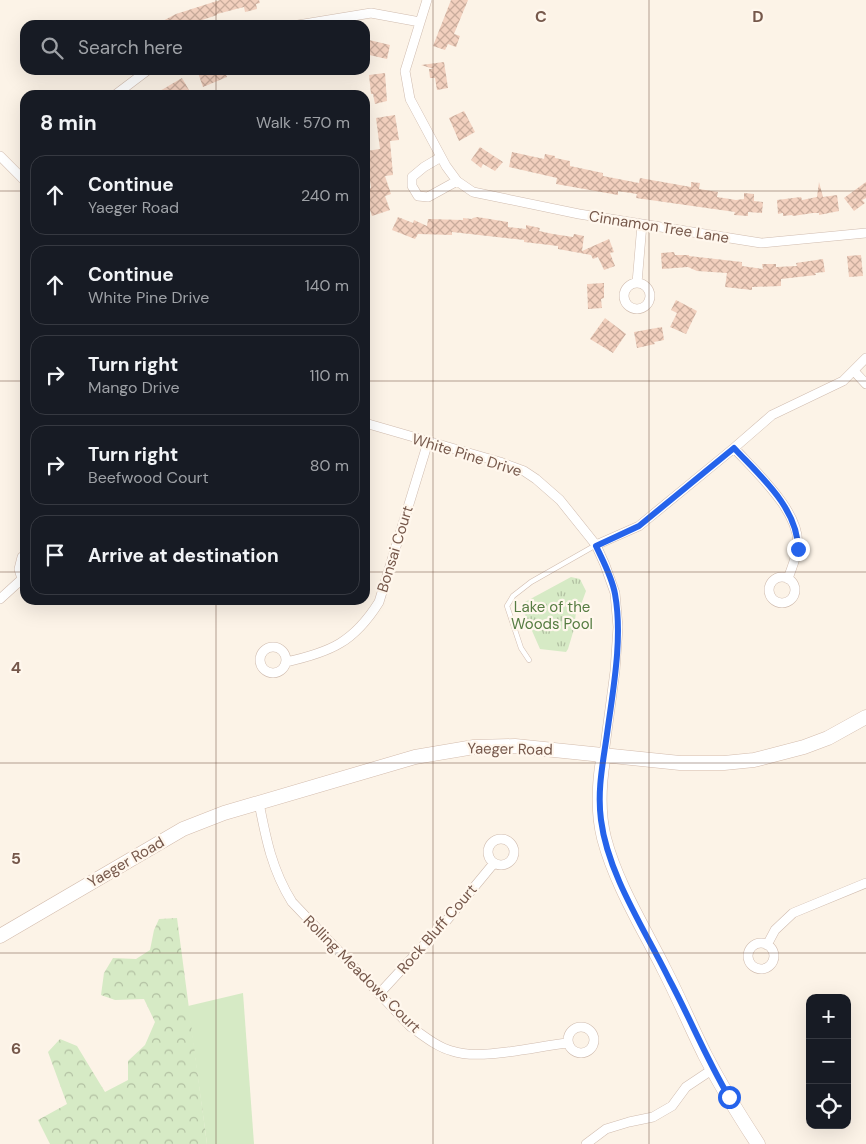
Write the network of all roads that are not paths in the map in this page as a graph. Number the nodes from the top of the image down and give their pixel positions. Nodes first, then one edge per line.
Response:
1 (428, 0) edge
2 (326, 20) edge
3 (420, 22) junction
4 (141, 75) edge
5 (122, 90) edge
6 (0, 156) edge
7 (441, 157) junction
8 (20, 175) edge
9 (457, 181) junction
10 (642, 224) junction
11 (866, 233) edge
12 (637, 283) dead end
13 (866, 358) edge
14 (854, 371) junction
15 (866, 384) edge
16 (370, 425) edge
17 (428, 442) junction
18 (734, 448) junction
19 (596, 546) junction
20 (788, 579) dead end
21 (20, 582) edge
22 (0, 599) edge
23 (529, 660) dead end
24 (286, 662) dead end
25 (866, 717) edge
26 (604, 754) junction
27 (259, 803) junction
28 (494, 863) dead end
29 (866, 883) edge
30 (0, 936) edge
31 (767, 945) dead end
32 (379, 994) junction
33 (568, 1043) dead end
34 (713, 1069) junction
35 (586, 1144) edge
36 (758, 1144) edge

1 - 3 street, Cinnamon Tree Lane
2 - 3 street
3 - 7 street, Cinnamon Tree Lane
4 - 5 street
6 - 8 street
7 - 9 street, Cinnamon Tree Lane
7 - 9 street
9 - 10 street, Cinnamon Tree Lane
10 - 11 street, Cinnamon Tree Lane
10 - 12 street
13 - 14 street
14 - 15 street
14 - 18 street
16 - 17 street, White Pine Drive
17 - 19 street, White Pine Drive
17 - 24 street, Bonsai Court
18 - 19 street
18 - 20 street
19 - 23 lane
19 - 26 street, White Pine Drive
21 - 22 street
25 - 26 street, Yaeger Road
26 - 27 street, Yaeger Road
26 - 34 street
27 - 30 street, Yaeger Road
27 - 32 street, Rolling Meadows Court
28 - 32 street, Rock Bluff Court
29 - 31 street
32 - 33 street, Rolling Meadows Court
34 - 35 street
34 - 36 street

